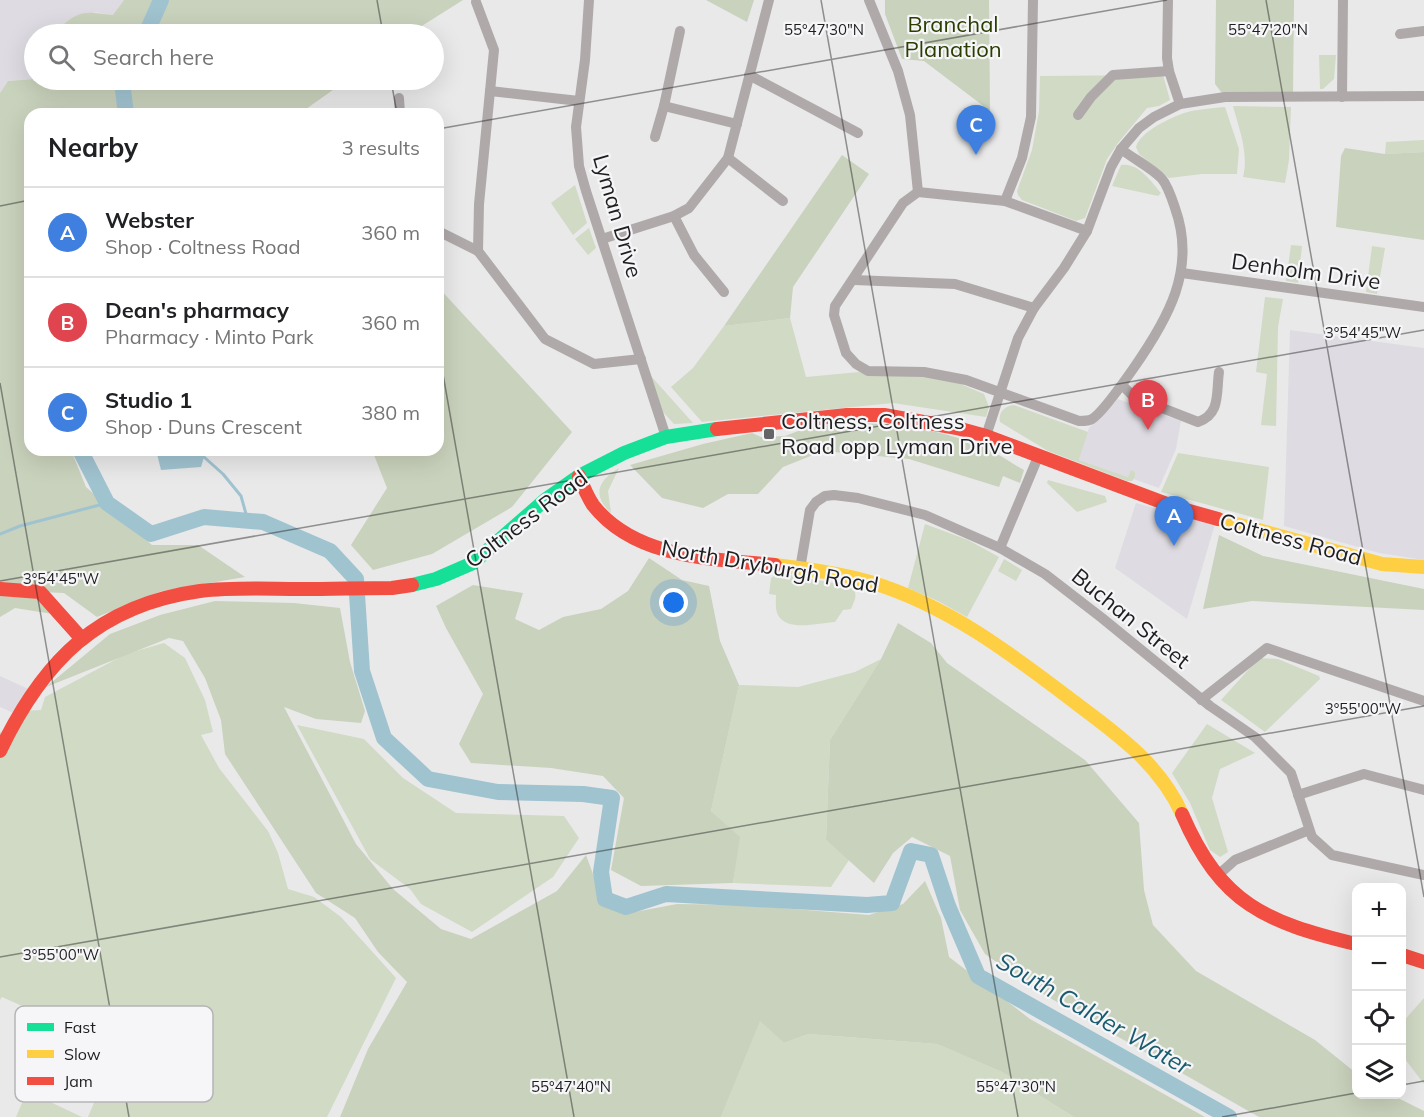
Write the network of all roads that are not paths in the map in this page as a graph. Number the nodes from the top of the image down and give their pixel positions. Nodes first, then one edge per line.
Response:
1 (589, 0) edge
2 (770, 0) edge
3 (869, 0) edge
4 (1033, 0) edge
5 (1168, 0) edge
6 (1343, 0) edge
7 (476, 2) dead end
8 (680, 31) dead end
9 (1424, 31) edge
10 (1400, 34) dead end
11 (1169, 71) junction
12 (749, 75) junction
13 (490, 91) junction
14 (1424, 96) edge
15 (1342, 97) junction
16 (399, 98) dead end
17 (579, 101) junction
18 (1180, 104) junction
19 (664, 106) junction
20 (400, 108) edge
21 (1078, 116) dead end
22 (737, 124) junction
23 (858, 133) dead end
24 (655, 137) dead end
25 (1120, 149) junction
26 (728, 158) junction
27 (918, 192) junction
28 (783, 201) dead end
29 (1005, 201) junction
30 (674, 216) junction
31 (1087, 231) junction
32 (444, 234) edge
33 (602, 239) junction
34 (478, 251) junction
35 (1182, 273) junction
36 (854, 280) junction
37 (724, 292) dead end
38 (1424, 307) edge
39 (1034, 308) junction
40 (641, 359) junction
41 (1219, 372) dead end
42 (1122, 385) junction
43 (999, 394) junction
44 (986, 436) junction
45 (666, 437) junction
46 (1038, 457) junction
47 (579, 476) junction
48 (1000, 548) junction
49 (1424, 567) edge
50 (800, 569) junction
51 (0, 589) edge
52 (82, 639) junction
53 (1201, 700) junction
54 (1424, 701) edge
55 (0, 751) edge
56 (1424, 790) edge
57 (1298, 795) junction
58 (1309, 830) junction
59 (1424, 875) edge
60 (1217, 876) junction
61 (1352, 943) edge
62 (1406, 957) edge
63 (1424, 962) edge

1 - 17 street, Lyman Drive
2 - 12 street
3 - 27 street
4 - 29 street
5 - 11 street
6 - 15 street
7 - 13 street
8 - 19 street
9 - 10 street
11 - 18 street
11 - 21 street
12 - 22 street
12 - 23 street
13 - 17 street
13 - 34 street
14 - 15 street
15 - 18 street
16 - 20 street
17 - 33 street, Lyman Drive
18 - 25 street
19 - 22 street
19 - 24 street
22 - 26 street
25 - 31 street
25 - 35 street
26 - 28 street
26 - 30 street
27 - 29 street
27 - 36 street
29 - 31 street
30 - 33 street
30 - 37 street
31 - 39 street
32 - 34 street
33 - 40 street, Lyman Drive
34 - 40 street
35 - 38 street, Denholm Drive
35 - 42 street
36 - 39 street
36 - 43 street
39 - 43 street
40 - 45 street, Lyman Drive
41 - 42 street
42 - 43 street
43 - 44 street
44 - 45 street, Coltness Road
44 - 46 street, Coltness Road
45 - 47 street, Coltness Road
46 - 48 street
46 - 49 street, Coltness Road
47 - 50 street, North Dryburgh Road
47 - 52 street, Coltness Road
48 - 50 street, Buchan Street
48 - 53 street, Buchan Street
50 - 60 street, North Dryburgh Road
51 - 52 street
52 - 55 street, Coltness Road
53 - 54 street
53 - 57 street, Buchan Street
56 - 57 street
57 - 58 street, Buchan Street
58 - 59 street, Buchan Street
58 - 60 street
60 - 61 street, North Dryburgh Road
62 - 63 street

